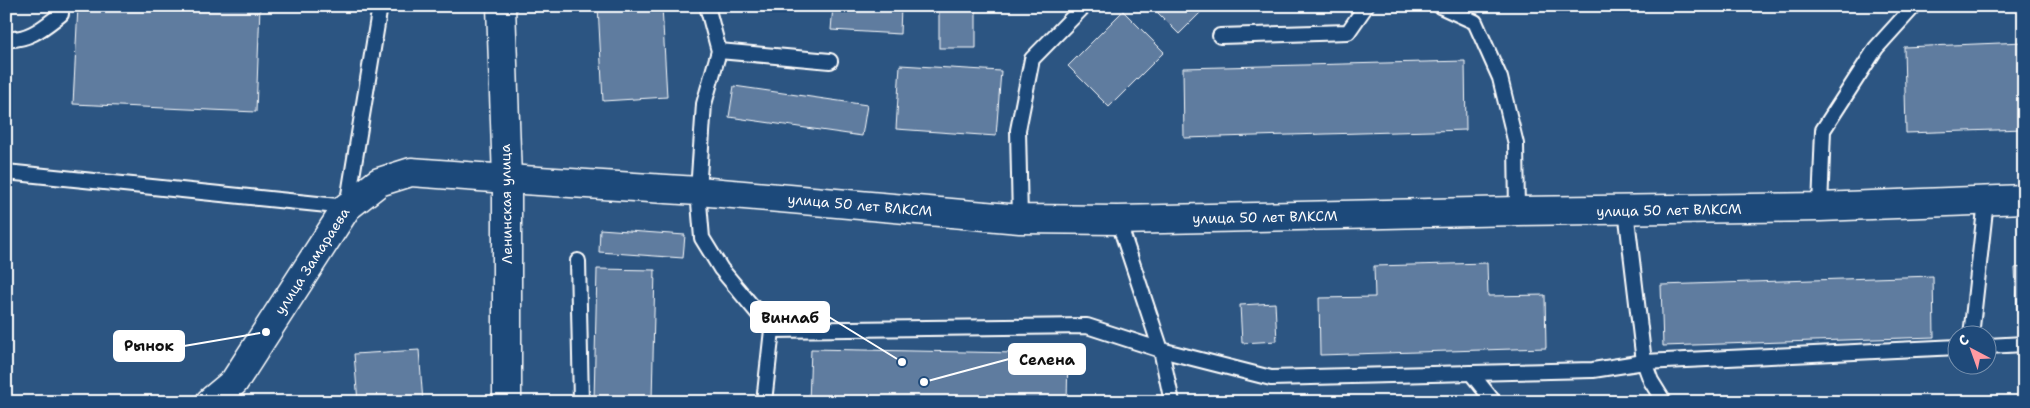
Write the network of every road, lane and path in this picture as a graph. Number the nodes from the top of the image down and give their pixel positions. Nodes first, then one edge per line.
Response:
1 (62, 6) edge
2 (380, 6) edge
3 (501, 6) edge
4 (706, 6) edge
5 (1084, 6) edge
6 (1366, 6) edge
7 (1440, 6) edge
8 (1914, 6) edge
9 (1220, 36) dead end
10 (6, 39) edge
11 (719, 51) junction
12 (830, 61) dead end
13 (6, 172) edge
14 (507, 180) junction
15 (698, 192) junction
16 (2024, 199) edge
17 (1986, 201) junction
18 (347, 207) junction
19 (1820, 207) junction
20 (1626, 210) junction
21 (1517, 211) junction
22 (1020, 219) junction
23 (1118, 220) junction
24 (578, 261) dead end
25 (1972, 326) edge
26 (772, 330) junction
27 (2024, 344) edge
28 (1998, 345) edge
29 (1948, 347) edge
30 (1161, 350) junction
31 (1644, 362) junction
32 (1472, 373) junction
33 (210, 402) edge
34 (507, 402) edge
35 (581, 402) edge
36 (764, 402) edge
37 (1172, 402) edge
38 (1494, 402) edge
39 (1664, 402) edge

1 - 10 lane
2 - 18 lane
3 - 14 street, Ленинская улица
4 - 11 lane
5 - 22 lane
6 - 9 lane
7 - 21 lane
8 - 19 lane
11 - 12 lane
11 - 15 lane
13 - 18 lane
14 - 15 street, улица 50 лет ВЛКСМ
14 - 18 street, улица Замараева
14 - 34 street, Ленинская улица
15 - 22 street, улица 50 лет ВЛКСМ
15 - 26 lane
16 - 17 street, улица 50 лет ВЛКСМ
17 - 19 street, улица 50 лет ВЛКСМ
17 - 25 lane
18 - 33 street, улица Замараева
19 - 20 street, улица 50 лет ВЛКСМ
20 - 21 street, улица 50 лет ВЛКСМ
20 - 31 lane
21 - 23 street, улица 50 лет ВЛКСМ
22 - 23 street, улица 50 лет ВЛКСМ
23 - 30 lane
24 - 35 lane
26 - 30 lane
26 - 36 lane
27 - 28 lane
29 - 31 lane
30 - 32 lane
30 - 37 lane
31 - 32 lane
31 - 39 lane
32 - 38 lane

